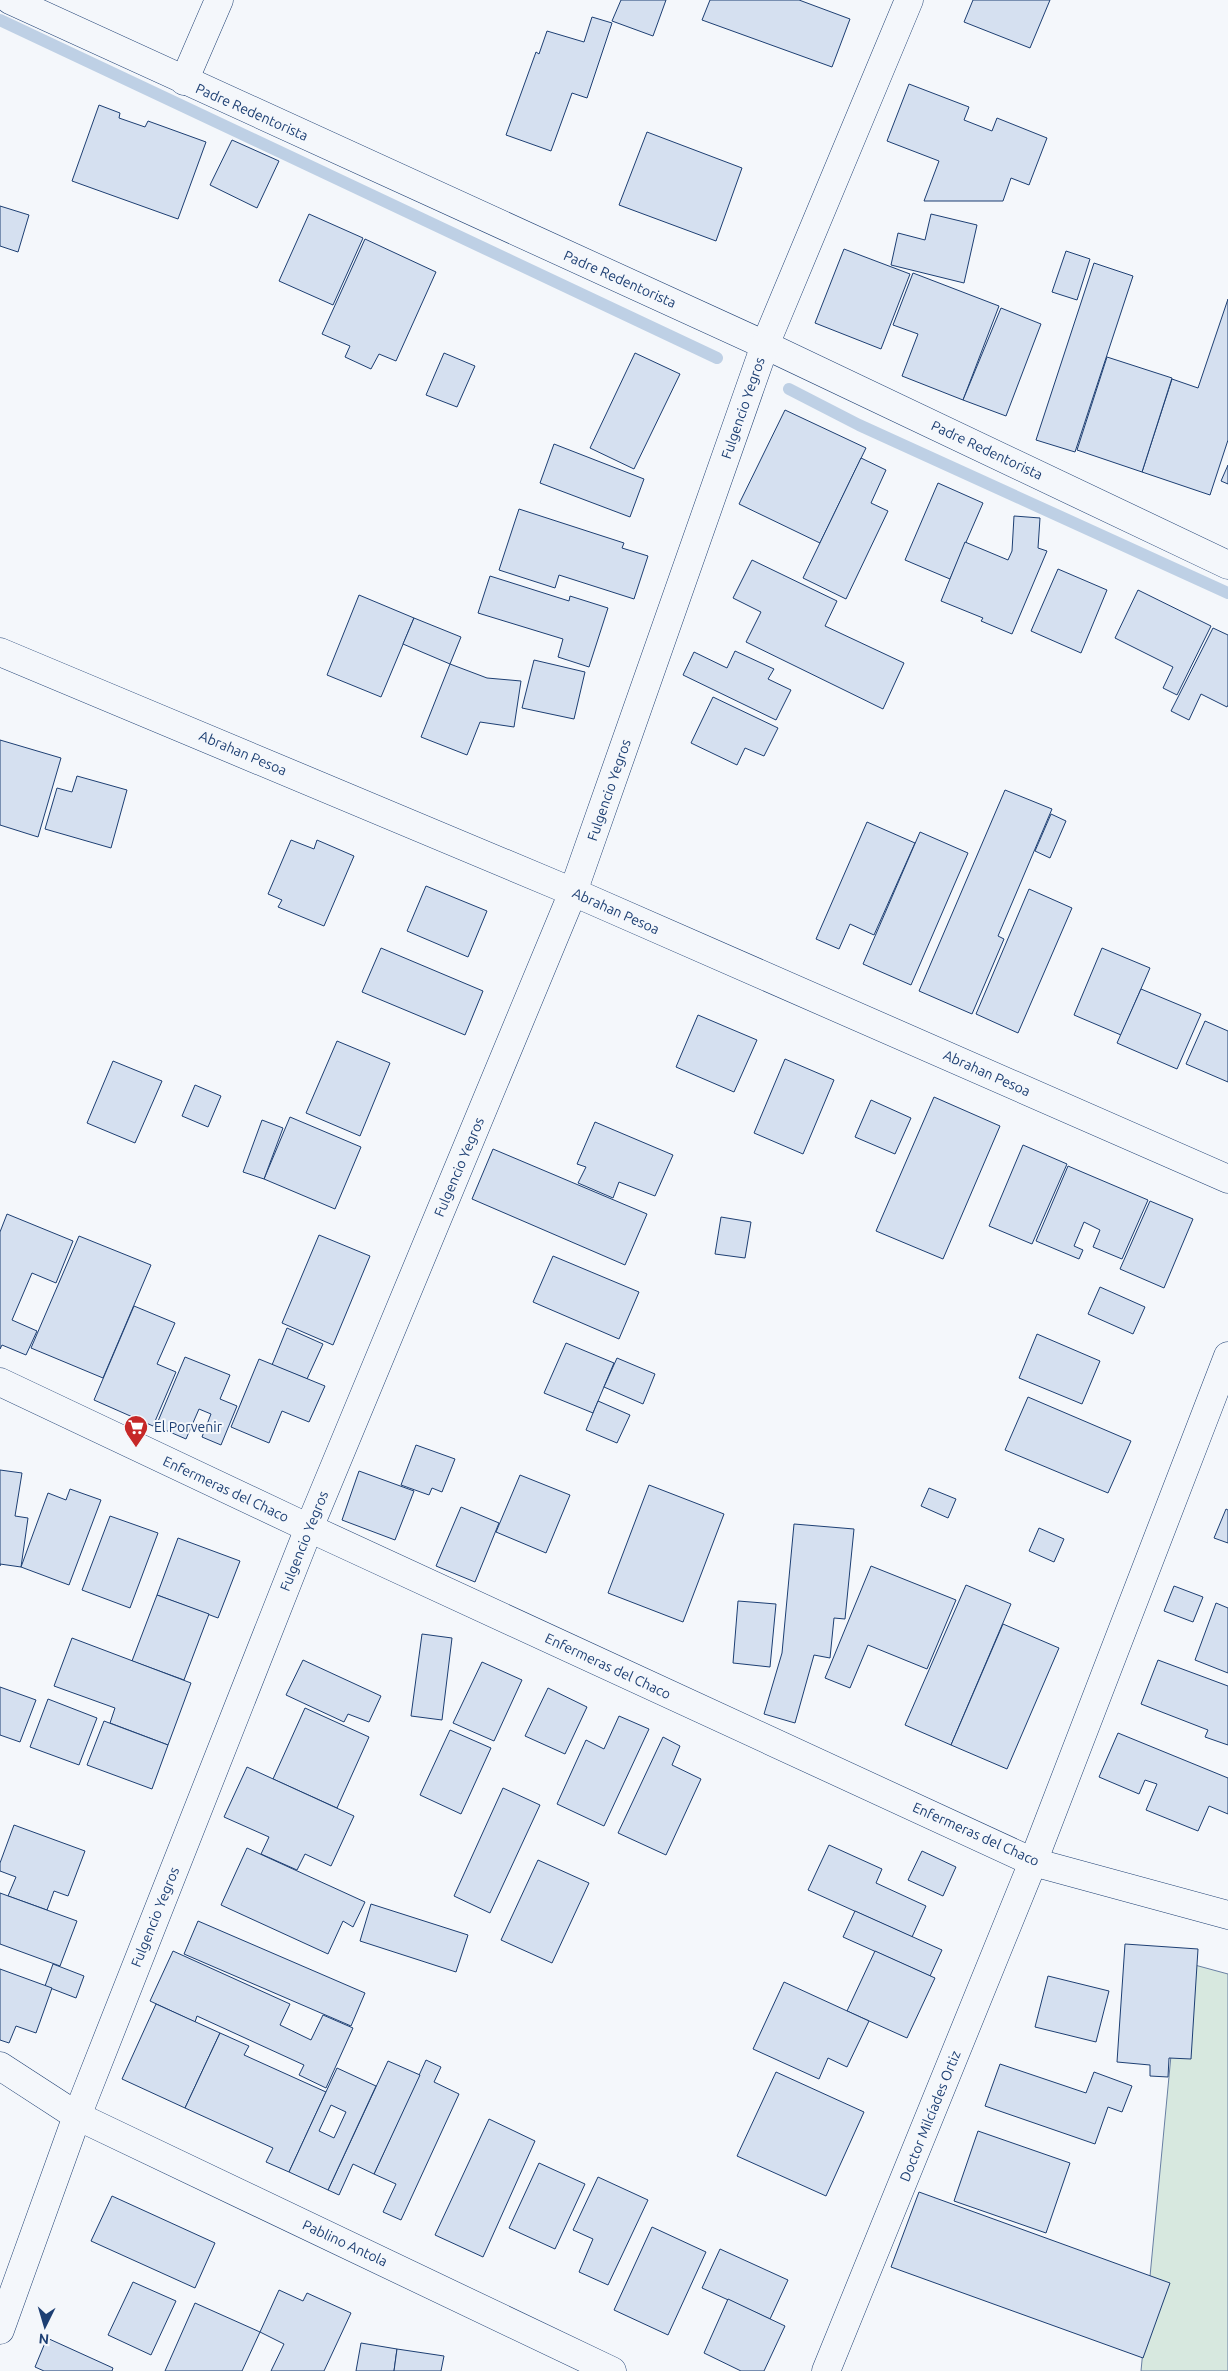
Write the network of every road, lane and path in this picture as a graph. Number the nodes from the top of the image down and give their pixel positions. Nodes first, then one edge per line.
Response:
1 (10, 0) edge
2 (219, 0) edge
3 (909, 0) edge
4 (184, 81) junction
5 (765, 345) junction
6 (1228, 565) edge
7 (0, 652) edge
8 (573, 892) junction
9 (1228, 1179) edge
10 (1228, 1356) edge
11 (0, 1382) edge
12 (309, 1528) junction
13 (1033, 1862) junction
14 (1228, 1915) edge
15 (0, 2066) edge
16 (77, 2116) junction
17 (0, 2330) edge
18 (612, 2371) edge
19 (826, 2371) edge

1 - 4 street, Padre Redentorista
2 - 4 street
3 - 5 street, Fulgencio Yegros
4 - 5 street, Padre Redentorista
5 - 6 street, Padre Redentorista
5 - 8 street, Fulgencio Yegros
7 - 8 street, Abrahan Pesoa
8 - 9 street, Abrahan Pesoa
8 - 12 street, Fulgencio Yegros
10 - 13 street, Doctor Milcíades Ortiz
11 - 12 street, Enfermeras del Chaco
12 - 13 street, Enfermeras del Chaco
12 - 16 street, Fulgencio Yegros
13 - 14 street, Enfermeras del Chaco
13 - 19 street, Doctor Milcíades Ortiz
15 - 16 street, Pablino Antola
16 - 17 street, Fulgencio Yegros
16 - 18 street, Pablino Antola

